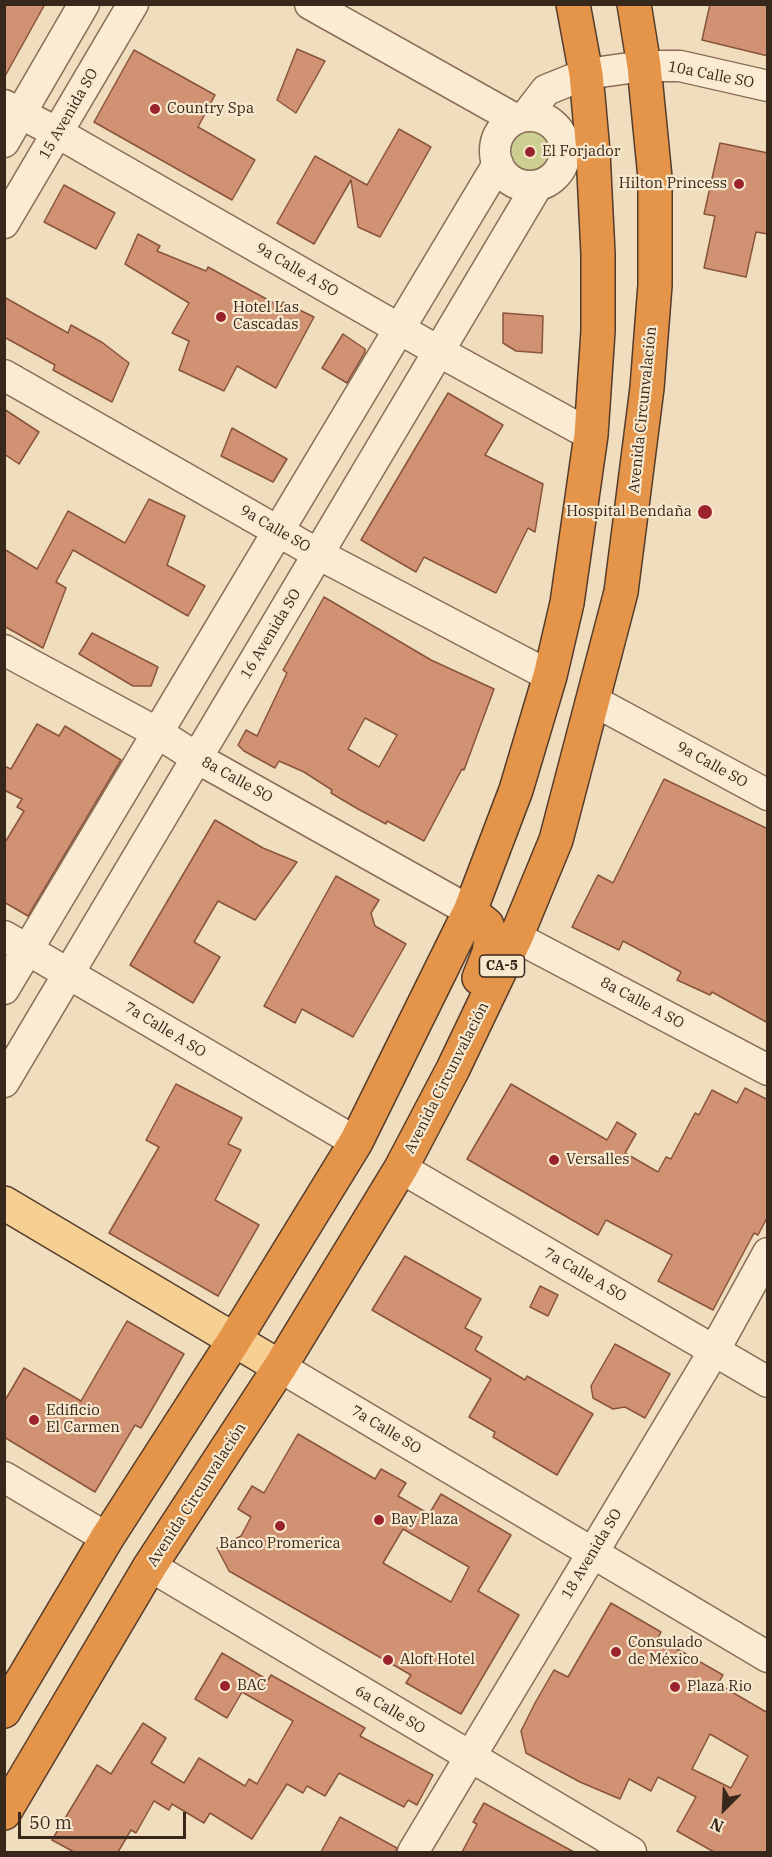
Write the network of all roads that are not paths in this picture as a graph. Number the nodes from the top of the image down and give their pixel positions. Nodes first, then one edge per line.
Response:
1 (84, 4) edge
2 (133, 4) edge
3 (310, 4) edge
4 (573, 4) edge
5 (634, 4) edge
6 (644, 66) junction
7 (586, 74) junction
8 (768, 86) edge
9 (13, 109) edge
10 (521, 118) junction
11 (58, 133) junction
12 (4, 142) edge
13 (580, 152) junction
14 (498, 164) junction
15 (537, 186) junction
16 (4, 223) edge
17 (399, 329) junction
18 (438, 351) junction
19 (4, 375) edge
20 (591, 435) junction
21 (278, 531) junction
22 (318, 554) junction
23 (567, 603) junction
24 (4, 650) edge
25 (550, 676) junction
26 (594, 701) junction
27 (158, 733) junction
28 (197, 758) junction
29 (768, 795) edge
30 (470, 911) junction
31 (516, 937) junction
32 (16, 943) edge
33 (69, 974) junction
34 (4, 989) edge
35 (453, 1069) junction
36 (768, 1070) edge
37 (4, 1082) edge
38 (357, 1142) junction
39 (401, 1168) junction
40 (4, 1203) edge
41 (768, 1253) edge
42 (235, 1339) junction
43 (714, 1351) junction
44 (280, 1366) junction
45 (768, 1382) edge
46 (4, 1477) edge
47 (107, 1538) junction
48 (593, 1552) junction
49 (150, 1566) junction
50 (768, 1657) edge
51 (4, 1711) edge
52 (471, 1758) junction
53 (4, 1813) edge
54 (413, 1852) edge
55 (631, 1852) edge

1 - 9 street
2 - 11 street, 15 Avenida SO
3 - 10 street
4 - 7 highway
5 - 6 highway, Avenida Circunvalación / CA-5
6 - 7 street, 10a Calle SO
6 - 8 street, 10a Calle SO
6 - 26 highway, Avenida Circunvalación / CA-5
7 - 10 street, 10a Calle SO
7 - 13 highway
9 - 11 street, 9a Calle A SO
9 - 12 street
10 - 13 street
10 - 14 street
11 - 16 street, 15 Avenida SO
11 - 17 street, 9a Calle A SO
13 - 15 street
13 - 20 highway
14 - 15 street
14 - 17 street
15 - 18 street, 16 Avenida SO
17 - 18 street, 9a Calle A SO
17 - 21 street
18 - 20 street, 9a Calle A SO
18 - 22 street, 16 Avenida SO
19 - 21 street, 9a Calle SO
20 - 23 highway
21 - 22 street, 9a Calle SO
21 - 27 street
22 - 25 street, 9a Calle SO
22 - 28 street, 16 Avenida SO
23 - 25 highway
23 - 26 highway
24 - 27 street, 8a Calle SO
25 - 30 highway
26 - 29 street, 9a Calle SO
26 - 31 highway, Avenida Circunvalación / CA-5
27 - 28 street, 8a Calle SO
27 - 32 street
28 - 30 street, 8a Calle SO
28 - 33 street, 16 Avenida SO
30 - 35 highway
30 - 38 highway
31 - 35 highway, Avenida Circunvalación / CA-5
31 - 36 street, 8a Calle A SO
32 - 33 street, 7a Calle A SO
32 - 34 street
33 - 37 street, 16 Avenida SO
33 - 38 street, 7a Calle A SO
35 - 39 highway, Avenida Circunvalación / CA-5
38 - 42 highway
39 - 43 street, 7a Calle A SO
39 - 44 highway, Avenida Circunvalación / CA-5
40 - 42 main road, 7a Calle SO
41 - 43 street, 18 Avenida SO
42 - 44 main road, 7a Calle SO
42 - 47 highway
43 - 45 street, 7a Calle A SO
43 - 48 street, 18 Avenida SO
44 - 48 street, 7a Calle SO
44 - 49 highway, Avenida Circunvalación / CA-5
46 - 47 street
47 - 51 highway
48 - 50 street, 7a Calle SO
48 - 52 street, 18 Avenida SO
49 - 52 street, 6a Calle SO
49 - 53 highway, Avenida Circunvalación / CA-5
52 - 54 street, 18 Avenida SO
52 - 55 street, 6a Calle SO

